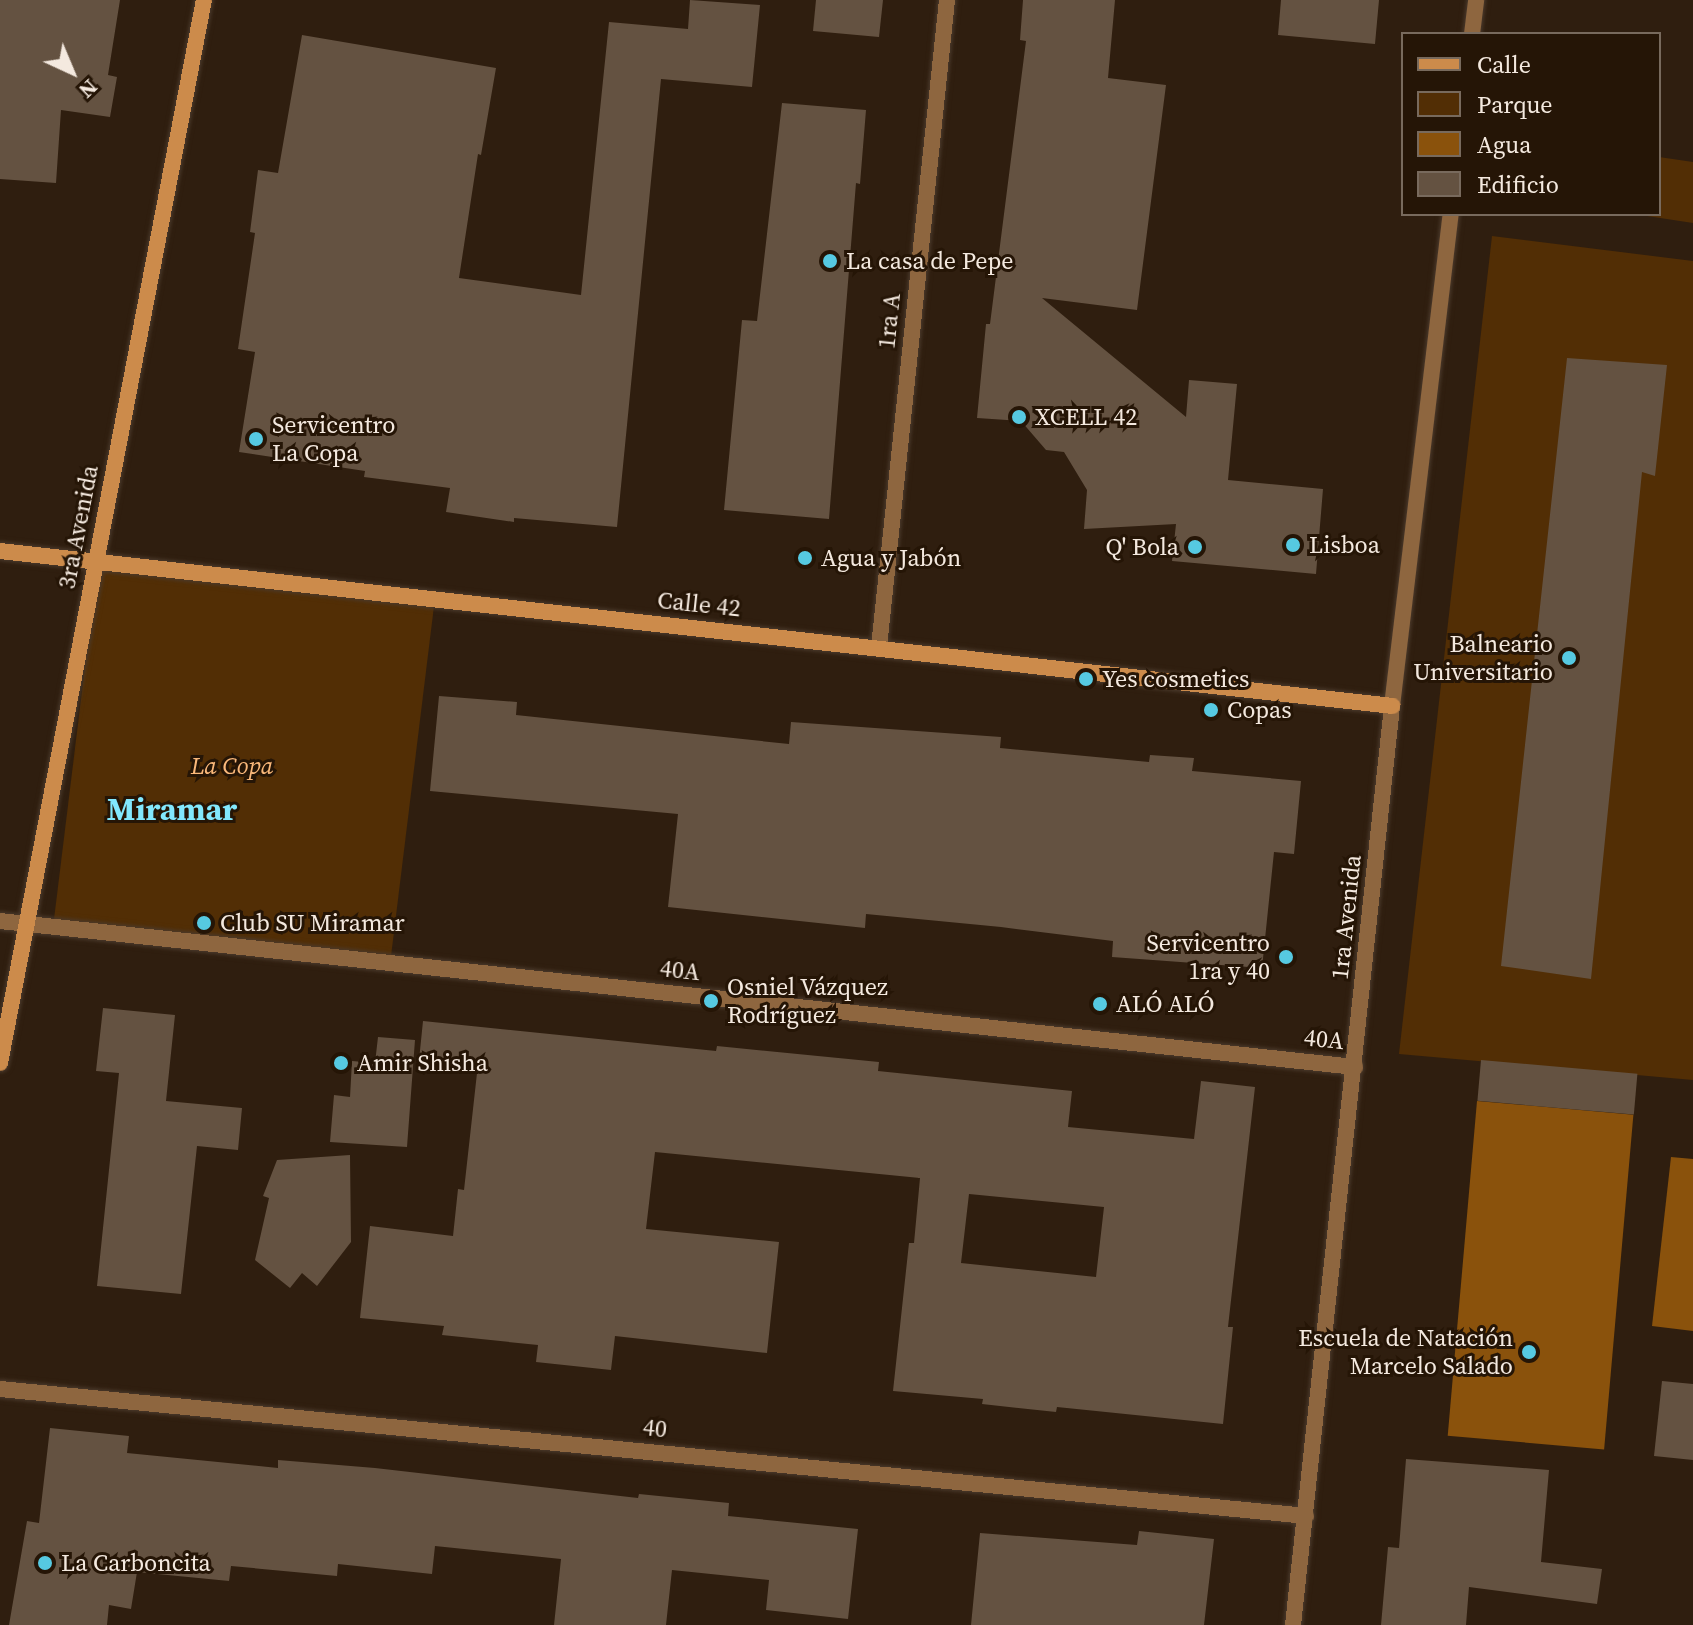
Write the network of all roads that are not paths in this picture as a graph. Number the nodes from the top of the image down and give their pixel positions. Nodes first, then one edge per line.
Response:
1 (204, 0) edge
2 (947, 0) edge
3 (1476, 0) edge
4 (1472, 32) edge
5 (1451, 216) edge
6 (0, 551) edge
7 (98, 561) junction
8 (879, 647) junction
9 (1392, 706) junction
10 (0, 921) edge
11 (26, 924) junction
12 (0, 1063) edge
13 (1355, 1067) junction
14 (0, 1389) edge
15 (1306, 1516) junction
16 (1293, 1625) edge

1 - 7 main road, 3ra Avenida
2 - 8 street, 1ra A
3 - 4 street
5 - 9 street, 1ra Avenida
6 - 7 main road, Calle 42
7 - 8 main road, Calle 42
7 - 11 main road, 3ra Avenida
8 - 9 main road, Calle 42
9 - 13 street, 1ra Avenida
10 - 11 street, 40A
11 - 12 main road, 3ra Avenida
11 - 13 street, 40A
13 - 15 street, 1ra Avenida
14 - 15 street, 40
15 - 16 street, 1ra Avenida

